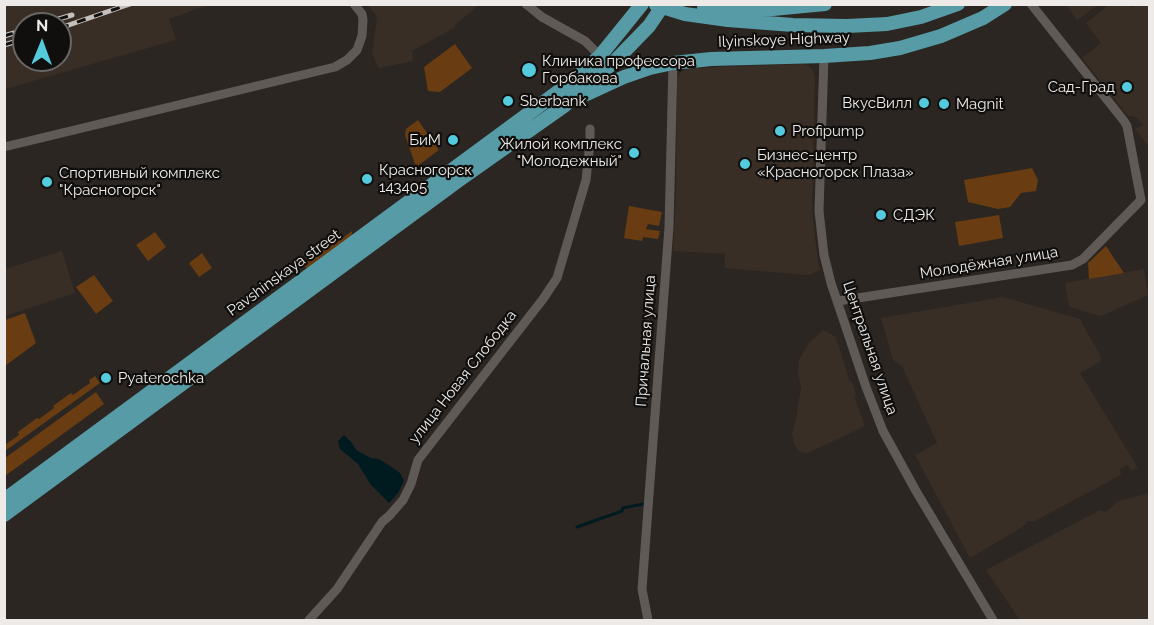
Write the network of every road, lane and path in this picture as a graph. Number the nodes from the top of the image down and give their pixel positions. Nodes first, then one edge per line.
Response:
1 (354, 4) edge
2 (526, 4) edge
3 (642, 4) edge
4 (654, 4) edge
5 (667, 4) edge
6 (825, 4) edge
7 (957, 4) edge
8 (1005, 4) edge
9 (1031, 4) edge
10 (600, 56) junction
11 (824, 56) junction
12 (673, 63) junction
13 (564, 106) junction
14 (590, 129) dead end
15 (4, 147) edge
16 (838, 301) junction
17 (4, 500) edge
18 (4, 515) edge
19 (309, 621) edge
20 (648, 621) edge
21 (993, 621) edge

1 - 15 street
2 - 10 street
3 - 10 main road
4 - 7 main road
5 - 6 main road
5 - 13 main road
8 - 11 main road, Ilyinskoye Highway
9 - 16 street, Молодёжная улица
10 - 17 main road, Pavshinskaya street
11 - 12 main road, Ilyinskoye Highway
11 - 16 street, Центральная улица
12 - 13 main road, Ilyinskoye Highway
12 - 20 street, Причальная улица
13 - 18 main road, Pavshinskaya street
14 - 19 street, улица Новая Слободка
16 - 21 street, Центральная улица

